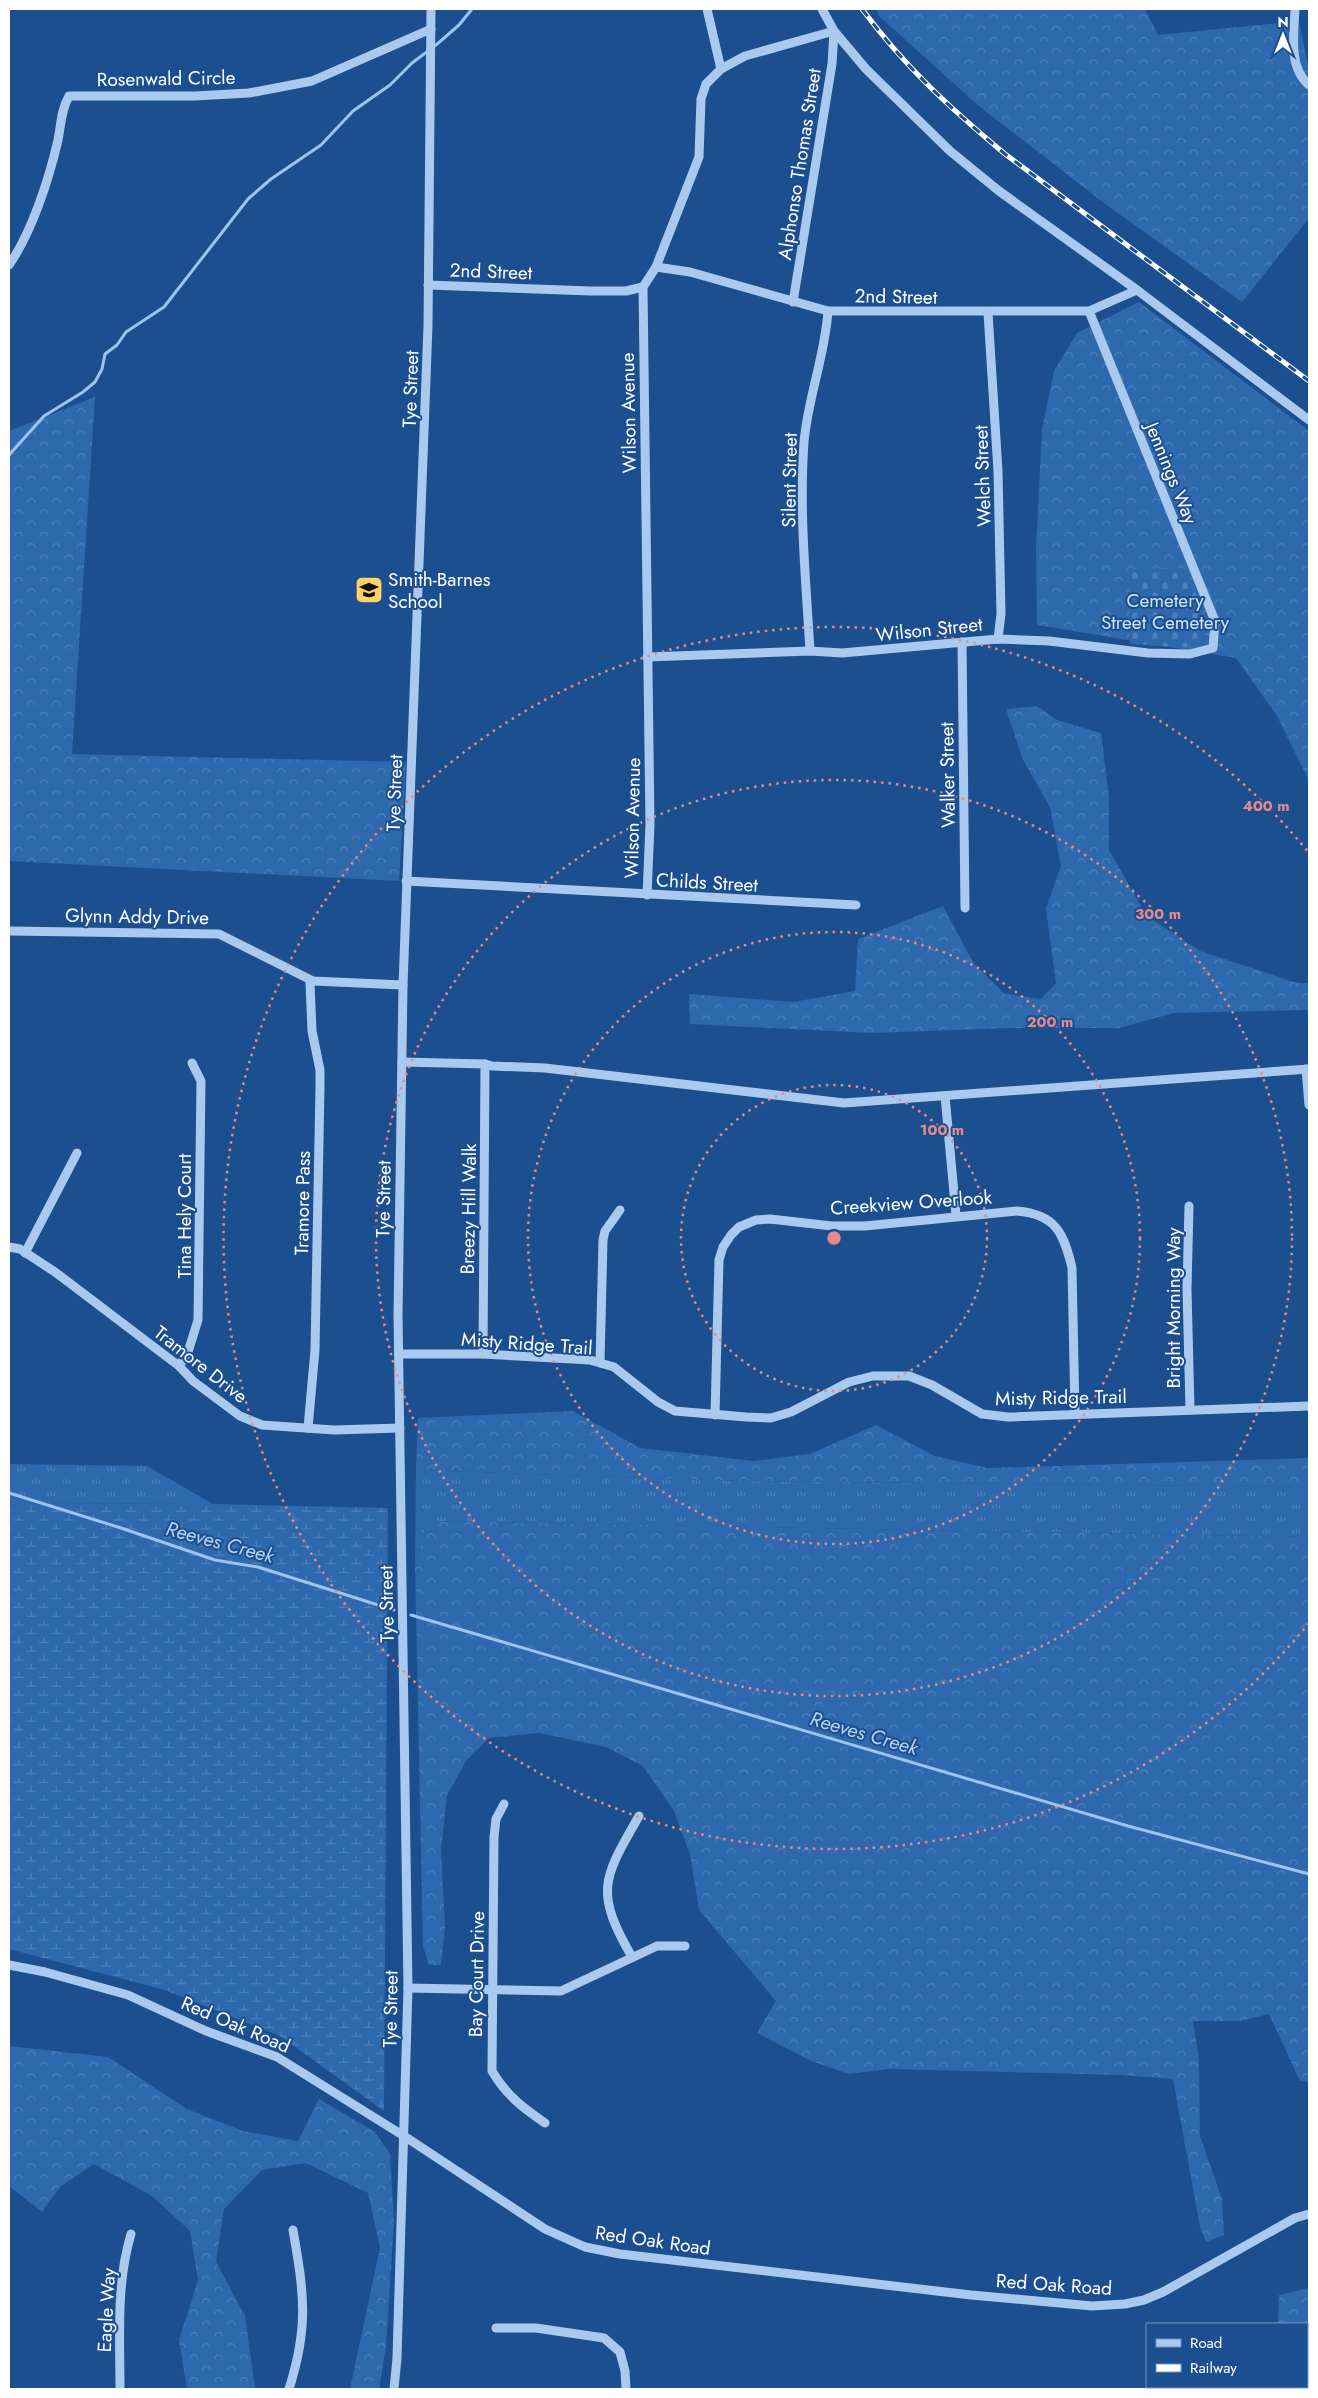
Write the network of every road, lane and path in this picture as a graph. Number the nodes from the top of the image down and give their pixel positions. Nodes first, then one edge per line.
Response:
1 (431, 9) edge
2 (707, 9) edge
3 (822, 9) edge
4 (1295, 9) edge
5 (431, 29) junction
6 (834, 31) junction
7 (721, 69) junction
8 (1309, 85) edge
9 (9, 264) edge
10 (656, 267) junction
11 (428, 284) junction
12 (643, 287) junction
13 (1137, 290) junction
14 (793, 302) junction
15 (828, 311) junction
16 (1089, 311) junction
17 (988, 313) junction
18 (1309, 420) edge
19 (998, 639) junction
20 (962, 642) junction
21 (1213, 648) joint
22 (810, 651) junction
23 (647, 657) junction
24 (406, 881) junction
25 (647, 896) junction
26 (856, 905) dead end
27 (965, 908) dead end
28 (9, 931) edge
29 (313, 981) junction
30 (403, 985) junction
31 (402, 1062) junction
32 (192, 1063) dead end
33 (486, 1064) junction
34 (1308, 1069) edge
35 (946, 1096) junction
36 (1309, 1105) edge
37 (76, 1153) dead end
38 (1189, 1206) dead end
39 (620, 1210) dead end
40 (956, 1215) junction
41 (9, 1247) edge
42 (25, 1253) junction
43 (399, 1354) junction
44 (483, 1354) junction
45 (600, 1363) junction
46 (179, 1366) junction
47 (1309, 1406) edge
48 (1190, 1410) junction
49 (1075, 1414) junction
50 (715, 1415) junction
51 (308, 1428) junction
52 (400, 1428) junction
53 (504, 1804) dead end
54 (639, 1816) dead end
55 (685, 1946) dead end
56 (632, 1958) junction
57 (9, 1965) edge
58 (408, 1988) junction
59 (492, 1990) junction
60 (545, 2123) dead end
61 (404, 2136) junction
62 (1309, 2214) edge
63 (293, 2230) dead end
64 (131, 2234) dead end
65 (496, 2328) dead end
66 (120, 2389) edge
67 (289, 2389) edge
68 (394, 2389) edge
69 (626, 2389) edge

1 - 5 street, Tye Street
2 - 7 street
3 - 6 street
4 - 8 street
5 - 9 street, Rosenwald Circle
5 - 11 street, Tye Street
6 - 7 street
6 - 13 street
6 - 14 street, Alphonso Thomas Street
7 - 10 street
10 - 12 street
10 - 14 street, 2nd Street
11 - 12 street, 2nd Street
11 - 24 street, Tye Street
12 - 23 street, Wilson Avenue
13 - 16 street, 2nd Street
13 - 18 street
14 - 15 street, 2nd Street
15 - 17 street, 2nd Street
15 - 22 street, Silent Street
16 - 17 street, 2nd Street
16 - 21 street, Jennings Way
17 - 19 street, Welch Street
19 - 20 street, Wilson Street
19 - 21 street, Wilson Street
20 - 22 street, Wilson Street
20 - 27 street, Walker Street
22 - 23 street, Wilson Street
23 - 25 street, Wilson Avenue
24 - 25 street, Childs Street
24 - 30 street, Tye Street
25 - 26 street, Childs Street
28 - 29 street, Glynn Addy Drive
29 - 30 street, Glynn Addy Drive
29 - 51 street, Tramore Pass
30 - 31 street, Tye Street
31 - 33 street
31 - 43 street, Tye Street
32 - 46 street, Tina Hely Court
33 - 35 street
33 - 44 street, Breezy Hill Walk
34 - 35 street
34 - 36 street
35 - 40 street
37 - 42 street
38 - 48 street, Bright Morning Way
39 - 45 street
40 - 49 street, Creekview Overlook
40 - 50 street, Creekview Overlook
41 - 42 street, Tramore Drive
42 - 46 street, Tramore Drive
43 - 44 street, Misty Ridge Trail
43 - 52 street, Tye Street
44 - 45 street, Misty Ridge Trail
45 - 50 street, Misty Ridge Trail
46 - 51 street, Tramore Drive
47 - 48 street, Misty Ridge Trail
48 - 49 street, Misty Ridge Trail
49 - 50 street, Misty Ridge Trail
51 - 52 street, Tramore Drive
52 - 58 street, Tye Street
53 - 59 street, Bay Court Drive
54 - 56 street
55 - 56 street
56 - 59 street
57 - 61 street, Red Oak Road
58 - 59 street
58 - 61 street, Tye Street
59 - 60 street, Bay Court Drive
61 - 62 street, Red Oak Road
61 - 68 street, Tye Street
63 - 67 street
64 - 66 street, Eagle Way
65 - 69 street

